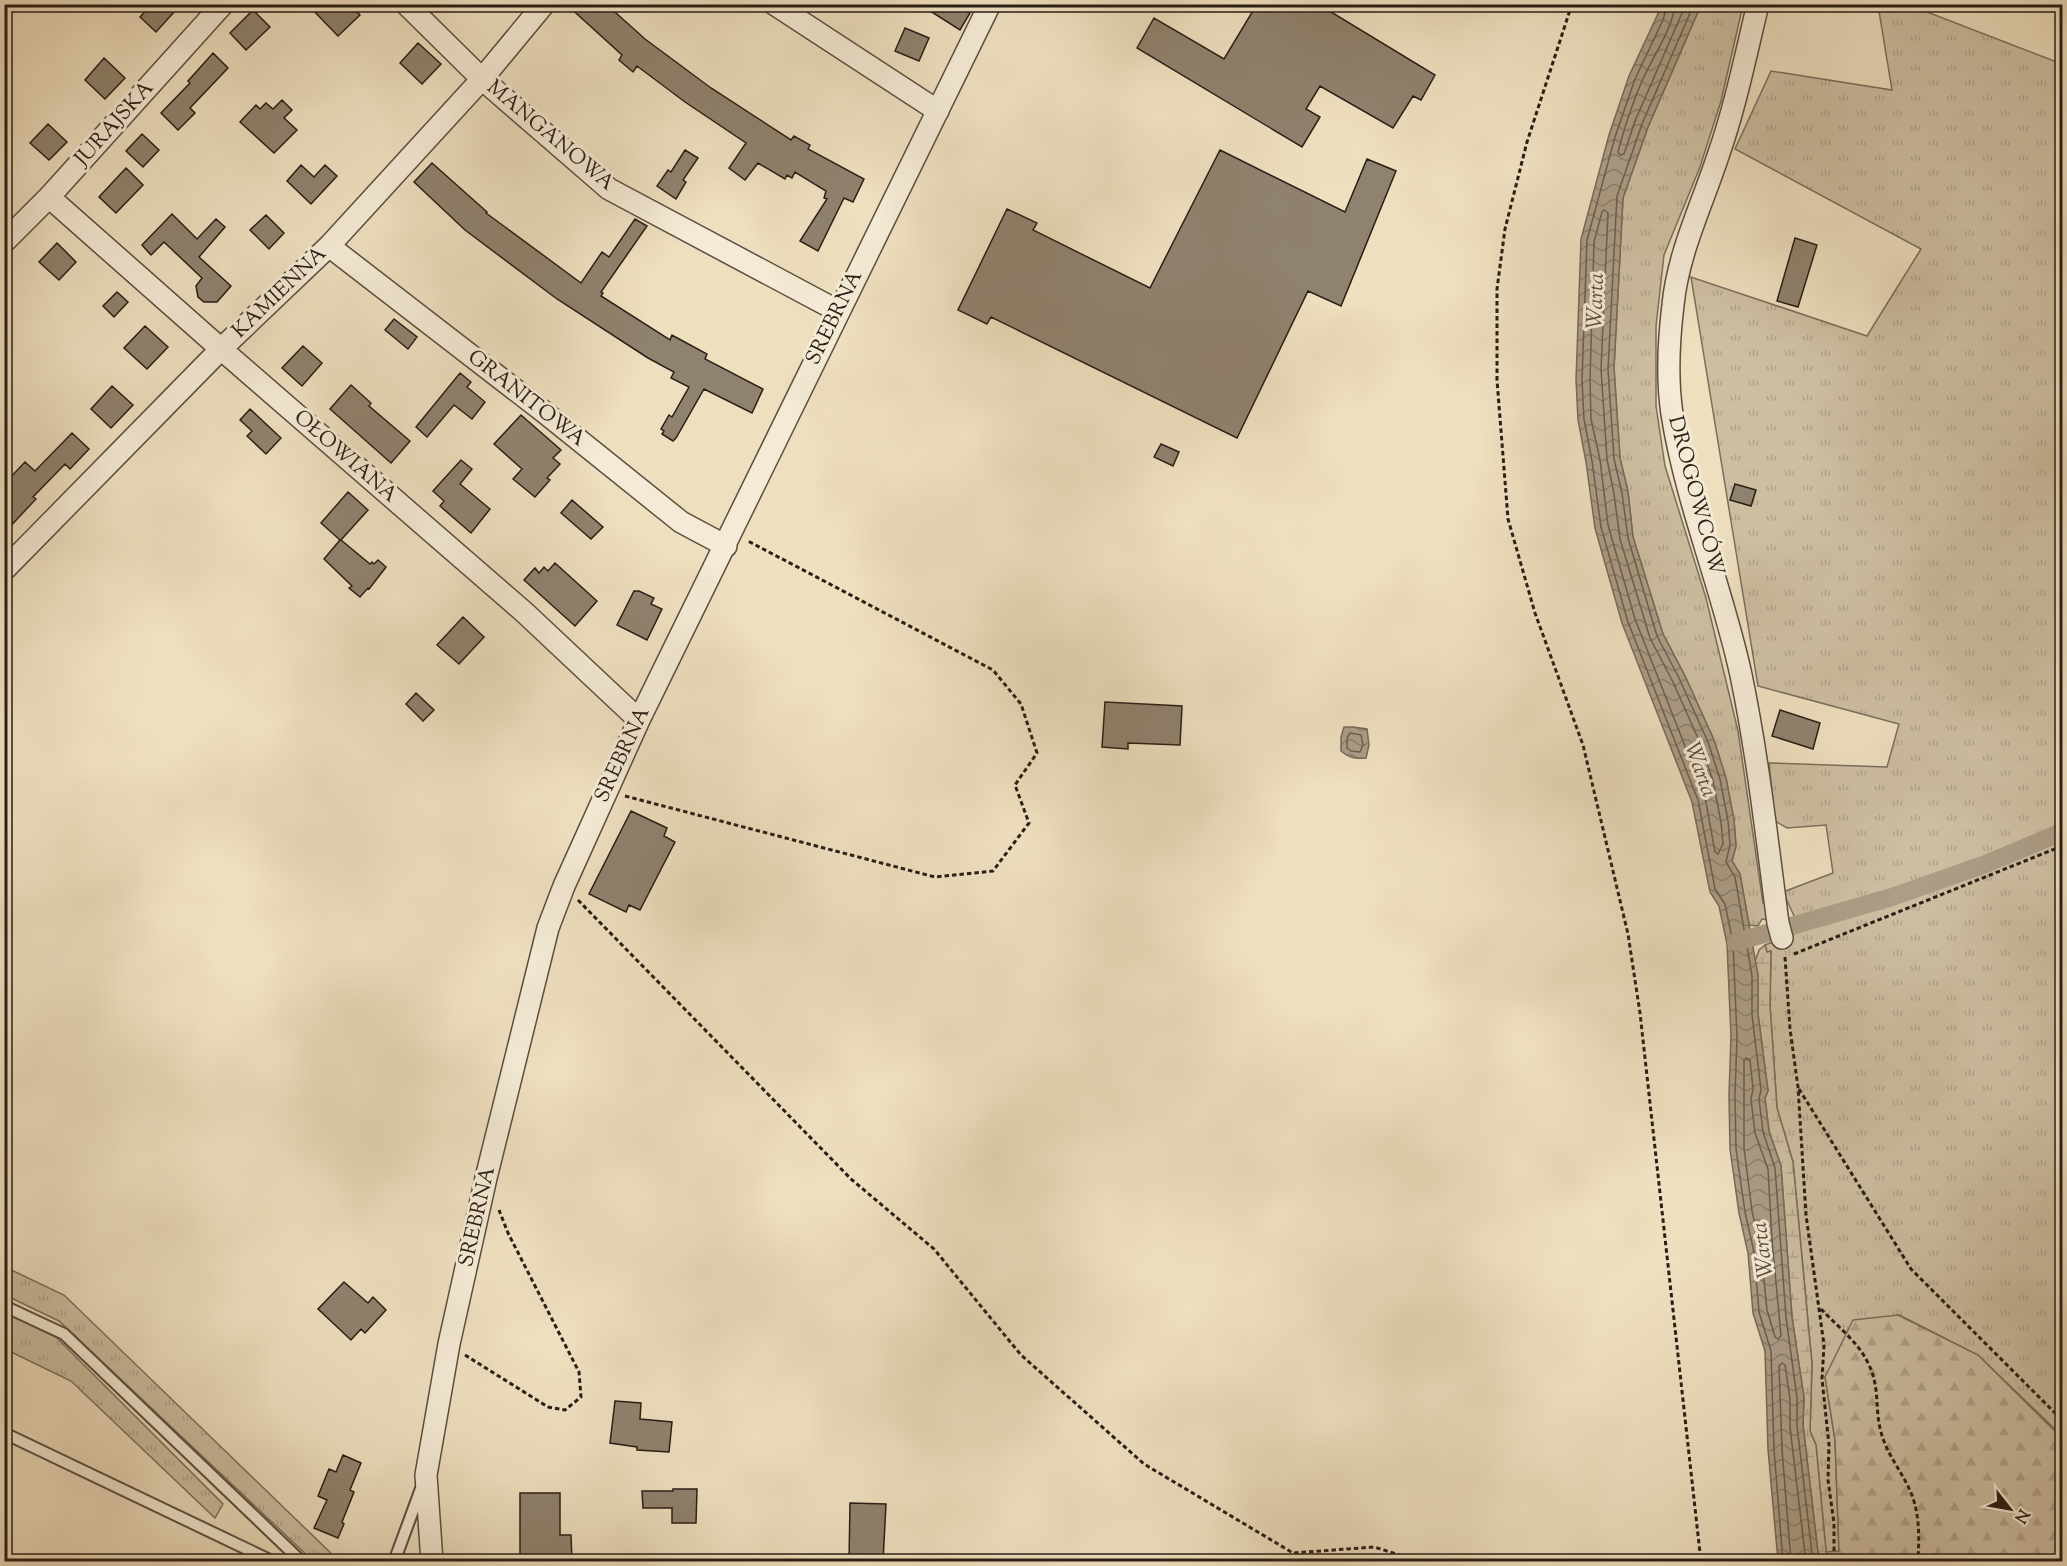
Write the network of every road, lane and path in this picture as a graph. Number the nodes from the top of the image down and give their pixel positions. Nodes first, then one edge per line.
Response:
1 (223, 4) edge
2 (406, 4) edge
3 (544, 4) edge
4 (774, 4) edge
5 (990, 4) edge
6 (1572, 4) edge
7 (1758, 4) edge
8 (482, 79) junction
9 (938, 111) junction
10 (49, 197) junction
11 (4, 242) edge
12 (330, 246) junction
13 (838, 311) junction
14 (220, 350) junction
15 (726, 546) junction
16 (4, 570) edge
17 (639, 720) junction
18 (606, 791) junction
19 (2062, 846) edge
20 (564, 886) junction
21 (1782, 940) junction
22 (1798, 1088) junction
23 (486, 1178) junction
24 (4, 1306) edge
25 (1820, 1308) junction
26 (449, 1344) junction
27 (2062, 1420) edge
28 (4, 1433) edge
29 (426, 1475) junction
30 (274, 1562) edge
31 (302, 1562) edge
32 (394, 1562) edge
33 (432, 1562) edge
34 (1422, 1562) edge
35 (1701, 1562) edge
36 (1834, 1562) edge
37 (1918, 1562) edge

1 - 10 street, JURAJSKA
2 - 8 street, MANGANOWA
3 - 8 street, KAMIENNA
4 - 9 street
5 - 9 street, SREBRNA
6 - 35 path
7 - 21 street, DROGOWCÓW
8 - 12 street, KAMIENNA
8 - 13 street, MANGANOWA
9 - 13 street, SREBRNA
10 - 11 street, JURAJSKA
10 - 14 street, OŁOWIANA
12 - 14 street, KAMIENNA
12 - 15 street, GRANITOWA
13 - 15 street, SREBRNA
14 - 16 street, KAMIENNA
14 - 17 street, OŁOWIANA
15 - 17 street, SREBRNA
15 - 18 path
17 - 18 street, SREBRNA
18 - 20 street, SREBRNA
19 - 21 path
20 - 23 street, SREBRNA
20 - 34 path
21 - 22 path
22 - 25 path
22 - 27 path
23 - 26 street, SREBRNA
23 - 26 path
24 - 31 lane
25 - 36 path
25 - 37 path
26 - 29 street, SREBRNA
28 - 30 lane
29 - 32 lane
29 - 33 street, SREBRNA

